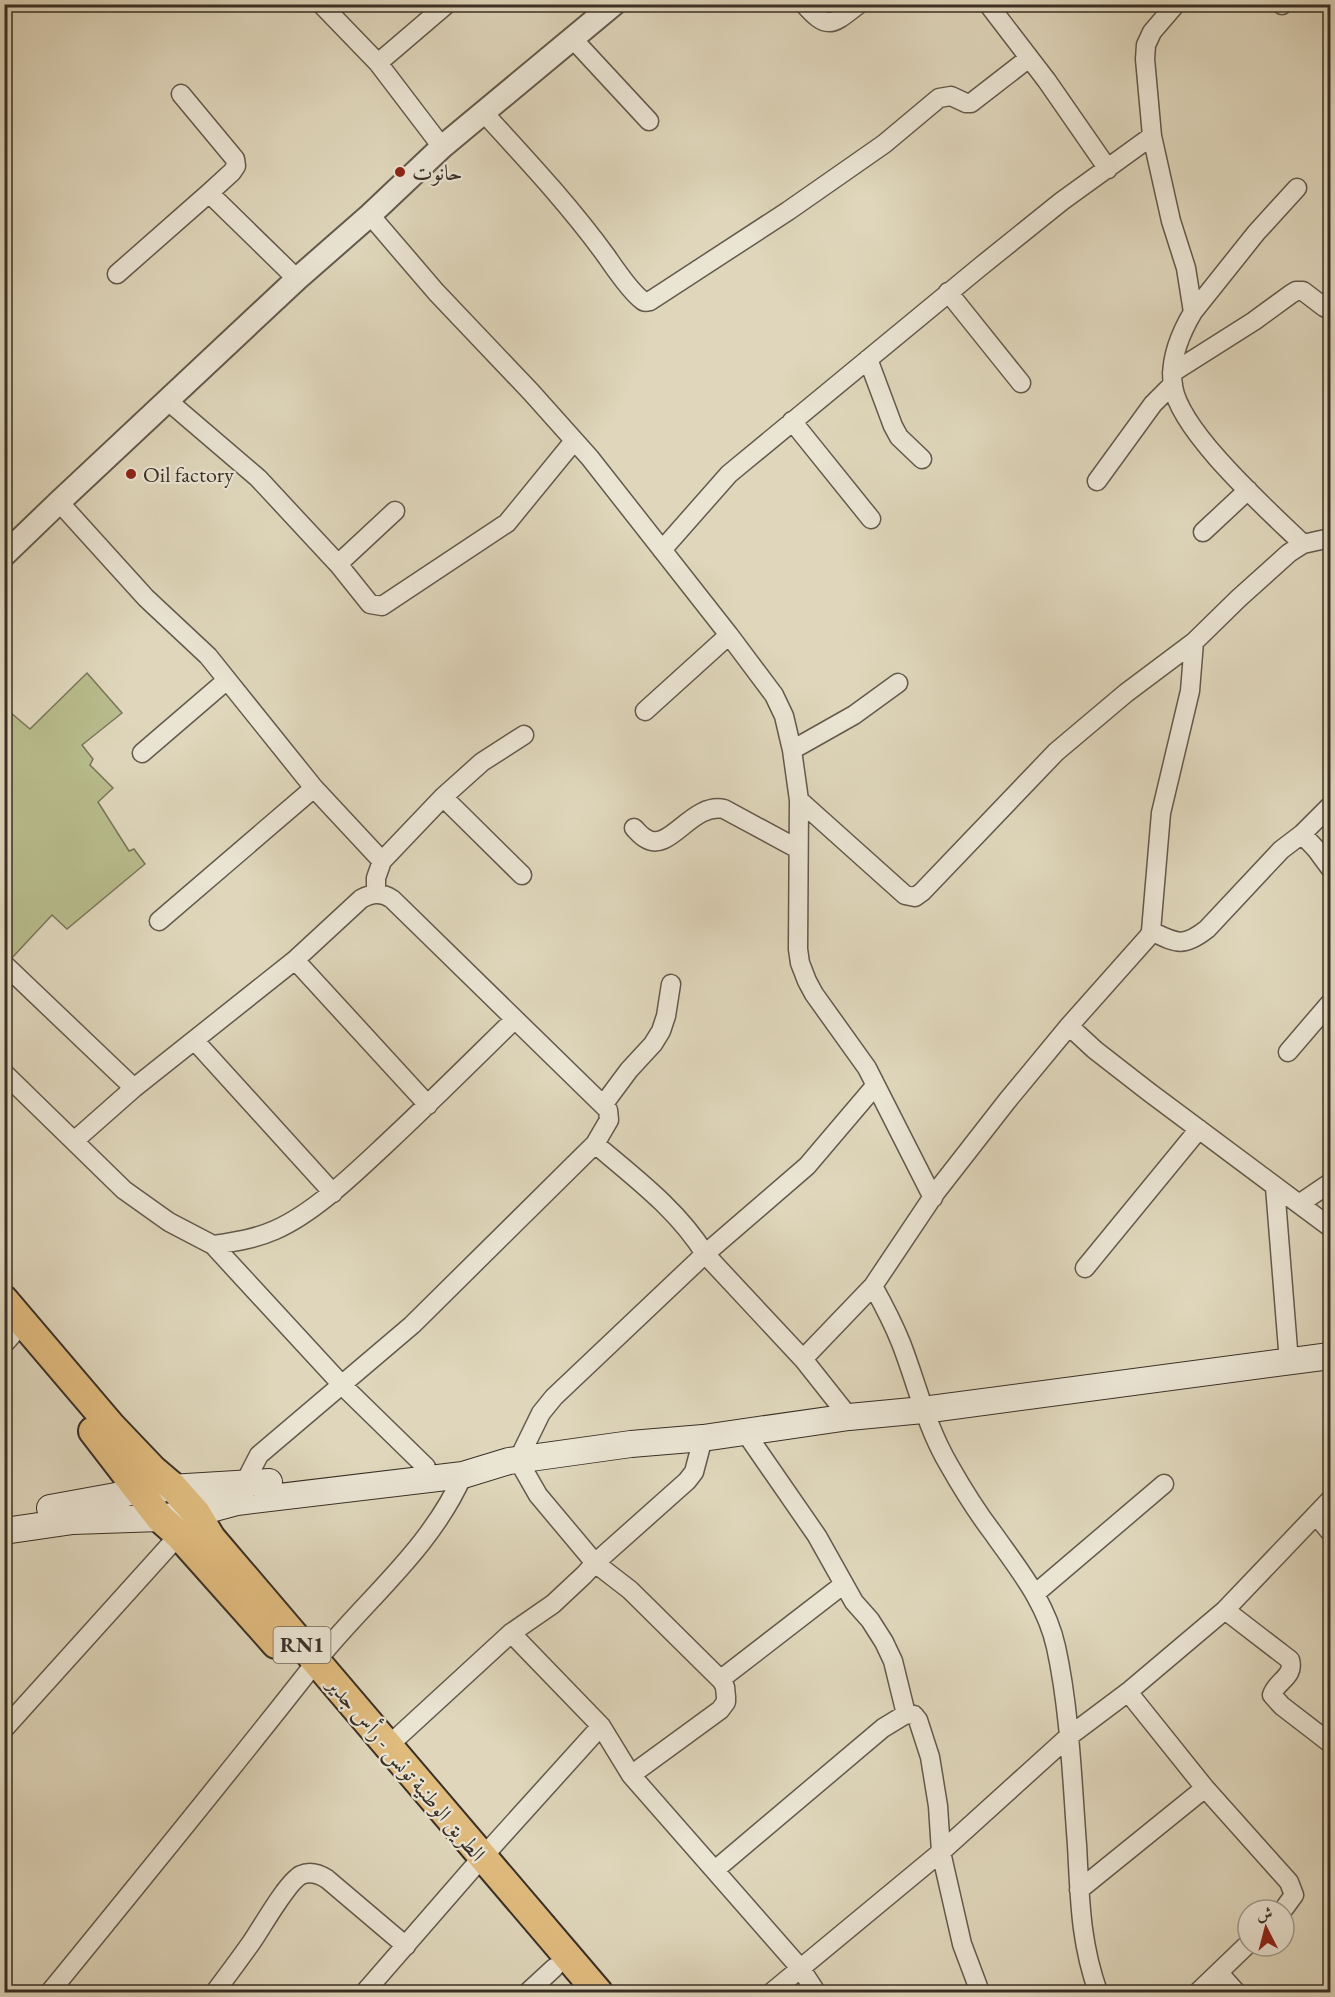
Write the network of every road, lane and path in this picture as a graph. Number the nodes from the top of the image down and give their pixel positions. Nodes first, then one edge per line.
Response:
1 (321, 4) edge
2 (447, 4) edge
3 (614, 4) edge
4 (804, 4) edge
5 (859, 4) edge
6 (988, 4) edge
7 (1176, 4) edge
8 (572, 39) junction
9 (1029, 58) junction
10 (378, 63) junction
11 (181, 94) dead end
12 (484, 113) junction
13 (650, 122) dead end
14 (1152, 136) junction
15 (442, 147) junction
16 (1108, 169) junction
17 (1297, 188) dead end
18 (209, 193) junction
19 (370, 215) junction
20 (117, 274) dead end
21 (297, 279) junction
22 (948, 292) junction
23 (1330, 310) edge
24 (1193, 312) junction
25 (868, 358) junction
26 (1172, 379) junction
27 (1021, 383) dead end
28 (168, 401) junction
29 (792, 421) junction
30 (574, 441) junction
31 (922, 459) dead end
32 (1097, 481) dead end
33 (1248, 490) junction
34 (59, 502) junction
35 (394, 511) dead end
36 (871, 519) dead end
37 (1203, 532) dead end
38 (1330, 538) edge
39 (1303, 544) junction
40 (662, 550) junction
41 (4, 555) edge
42 (338, 564) junction
43 (729, 635) junction
44 (1194, 642) junction
45 (227, 680) junction
46 (898, 683) dead end
47 (645, 711) dead end
48 (524, 735) dead end
49 (792, 750) junction
50 (142, 753) dead end
51 (314, 788) junction
52 (443, 797) junction
53 (799, 800) junction
54 (1330, 806) edge
55 (634, 828) dead end
56 (1302, 834) junction
57 (798, 849) junction
58 (382, 861) junction
59 (1330, 868) edge
60 (522, 875) dead end
61 (376, 894) junction
62 (159, 921) dead end
63 (1151, 931) junction
64 (295, 960) junction
65 (4, 964) edge
66 (671, 984) dead end
67 (1330, 1003) edge
68 (515, 1020) junction
69 (1069, 1026) junction
70 (195, 1041) junction
71 (1288, 1052) dead end
72 (4, 1073) edge
73 (875, 1086) junction
74 (134, 1088) junction
75 (428, 1105) junction
76 (603, 1105) junction
77 (1199, 1129) junction
78 (74, 1141) junction
79 (595, 1144) junction
80 (1330, 1183) edge
81 (1275, 1187) junction
82 (333, 1193) junction
83 (933, 1198) junction
84 (1299, 1204) junction
85 (1330, 1227) edge
86 (213, 1245) junction
87 (705, 1254) junction
88 (1085, 1268) dead end
89 (873, 1286) junction
90 (4, 1300) edge
91 (7, 1335) edge
92 (1330, 1356) edge
93 (803, 1359) junction
94 (1290, 1362) junction
95 (343, 1386) junction
96 (923, 1410) junction
97 (849, 1417) junction
98 (744, 1432) junction
99 (703, 1438) junction
100 (513, 1461) junction
101 (426, 1467) junction
102 (463, 1475) junction
103 (244, 1484) junction
104 (1164, 1484) dead end
105 (173, 1487) junction
106 (137, 1490) junction
107 (1330, 1500) edge
108 (196, 1512) junction
109 (4, 1515) edge
110 (1317, 1516) junction
111 (169, 1527) junction
112 (4, 1530) edge
113 (1330, 1532) edge
114 (595, 1563) junction
115 (844, 1584) junction
116 (1036, 1593) junction
117 (1225, 1610) junction
118 (511, 1633) junction
119 (311, 1669) junction
120 (721, 1679) junction
121 (1128, 1692) junction
122 (906, 1714) junction
123 (7, 1720) edge
124 (601, 1726) junction
125 (1068, 1737) junction
126 (1330, 1743) edge
127 (388, 1746) junction
128 (631, 1775) junction
129 (1205, 1788) junction
130 (941, 1852) junction
131 (477, 1864) junction
132 (715, 1870) junction
133 (1079, 1890) junction
134 (1292, 1898) edge
135 (406, 1946) junction
136 (1236, 1956) edge
137 (554, 1968) junction
138 (801, 1969) junction
139 (1219, 1973) junction
140 (50, 1992) edge
141 (214, 1992) edge
142 (365, 1992) edge
143 (528, 1992) edge
144 (575, 1992) edge
145 (598, 1992) edge
146 (771, 1992) edge
147 (816, 1992) edge
148 (980, 1992) edge
149 (1098, 1992) edge
150 (1198, 1992) edge
151 (1236, 1992) edge

1 - 10 street
2 - 10 street
3 - 8 street
4 - 5 street
6 - 9 street
7 - 14 street
8 - 12 street
8 - 13 street
9 - 12 street
9 - 16 street
10 - 15 street
11 - 18 street
12 - 15 street
14 - 16 street
14 - 24 street
15 - 19 street
16 - 22 street
17 - 24 street
18 - 20 street
18 - 21 street
19 - 21 street
19 - 30 street
21 - 28 street
22 - 25 street
22 - 27 street
23 - 26 street
24 - 26 street
25 - 29 street
25 - 31 street
26 - 32 street
26 - 33 street
28 - 34 street
28 - 42 street
29 - 36 street
29 - 40 street
30 - 40 street
30 - 42 street
33 - 37 street
33 - 39 street
34 - 41 street
34 - 45 street
35 - 42 street
38 - 39 street
39 - 44 street
40 - 43 street
43 - 47 street
43 - 49 street
44 - 53 street
44 - 63 street
45 - 50 street
45 - 51 street
46 - 49 street
48 - 52 street
49 - 53 street
51 - 58 street
51 - 62 street
52 - 58 street
52 - 60 street
53 - 57 street
54 - 56 street
55 - 57 street
56 - 59 street
56 - 63 street
57 - 73 street
58 - 61 street
61 - 64 street
61 - 68 street
63 - 69 street
64 - 70 street
64 - 75 street
65 - 74 street
66 - 76 street
67 - 71 street
68 - 75 street
68 - 76 street
69 - 77 street
69 - 83 street
70 - 74 street
70 - 82 street
72 - 78 street
73 - 83 street
73 - 87 street
74 - 78 street
75 - 82 street
76 - 79 street
77 - 81 street
77 - 88 street
78 - 86 street
79 - 87 street
79 - 95 street
80 - 84 street
81 - 84 street
81 - 94 street
82 - 86 street
83 - 89 street
84 - 85 street
86 - 95 street
87 - 93 street
87 - 100 street
89 - 93 street
89 - 96 street
90 - 105 main road, الطريق الوطنية تونس - رأس جدير / RN1
91 - 106 main road, الطريق الوطنية تونس - رأس جدير / RN1
92 - 94 main road
93 - 97 street
94 - 96 main road
95 - 101 street
95 - 103 street
96 - 97 main road
96 - 116 street
97 - 98 main road
98 - 99 main road
98 - 115 street
99 - 100 main road
99 - 114 street
100 - 101 main road
100 - 102 main road
100 - 114 street
101 - 103 main road
102 - 108 main road
102 - 119 street
103 - 105 main road
104 - 116 street
105 - 106 main road
105 - 108 main road, الطريق الوطنية تونس - رأس جدير / RN1
106 - 109 main road
106 - 111 main road, الطريق الوطنية تونس - رأس جدير / RN1
107 - 110 street
108 - 111 main road
108 - 119 main road, الطريق الوطنية تونس - رأس جدير / RN1
110 - 113 street
110 - 117 street
111 - 112 main road
111 - 119 main road, الطريق الوطنية تونس - رأس جدير / RN1
111 - 123 street
114 - 118 street
114 - 120 street
115 - 120 street
115 - 122 street
116 - 125 street
117 - 121 street
117 - 126 street
118 - 124 street
118 - 127 street
119 - 127 main road, الطريق الوطنية تونس - رأس جدير / RN1
119 - 131 main road, الطريق الوطنية تونس - رأس جدير / RN1
119 - 140 street
120 - 128 street
121 - 125 street
121 - 129 street
122 - 130 street
122 - 132 street
124 - 128 street
124 - 131 street
125 - 130 street
125 - 133 street
127 - 131 main road, الطريق الوطنية تونس - رأس جدير / RN1
128 - 132 street
129 - 133 street
129 - 134 street
130 - 138 street
130 - 148 street
131 - 135 street
131 - 137 main road, الطريق الوطنية تونس - رأس جدير / RN1
131 - 145 main road, الطريق الوطنية تونس - رأس جدير / RN1
132 - 138 street
133 - 149 street
135 - 141 street
135 - 142 street
136 - 139 street
137 - 143 street
137 - 144 main road, الطريق الوطنية تونس - رأس جدير / RN1
138 - 146 street
138 - 147 street
139 - 150 street
139 - 151 street

